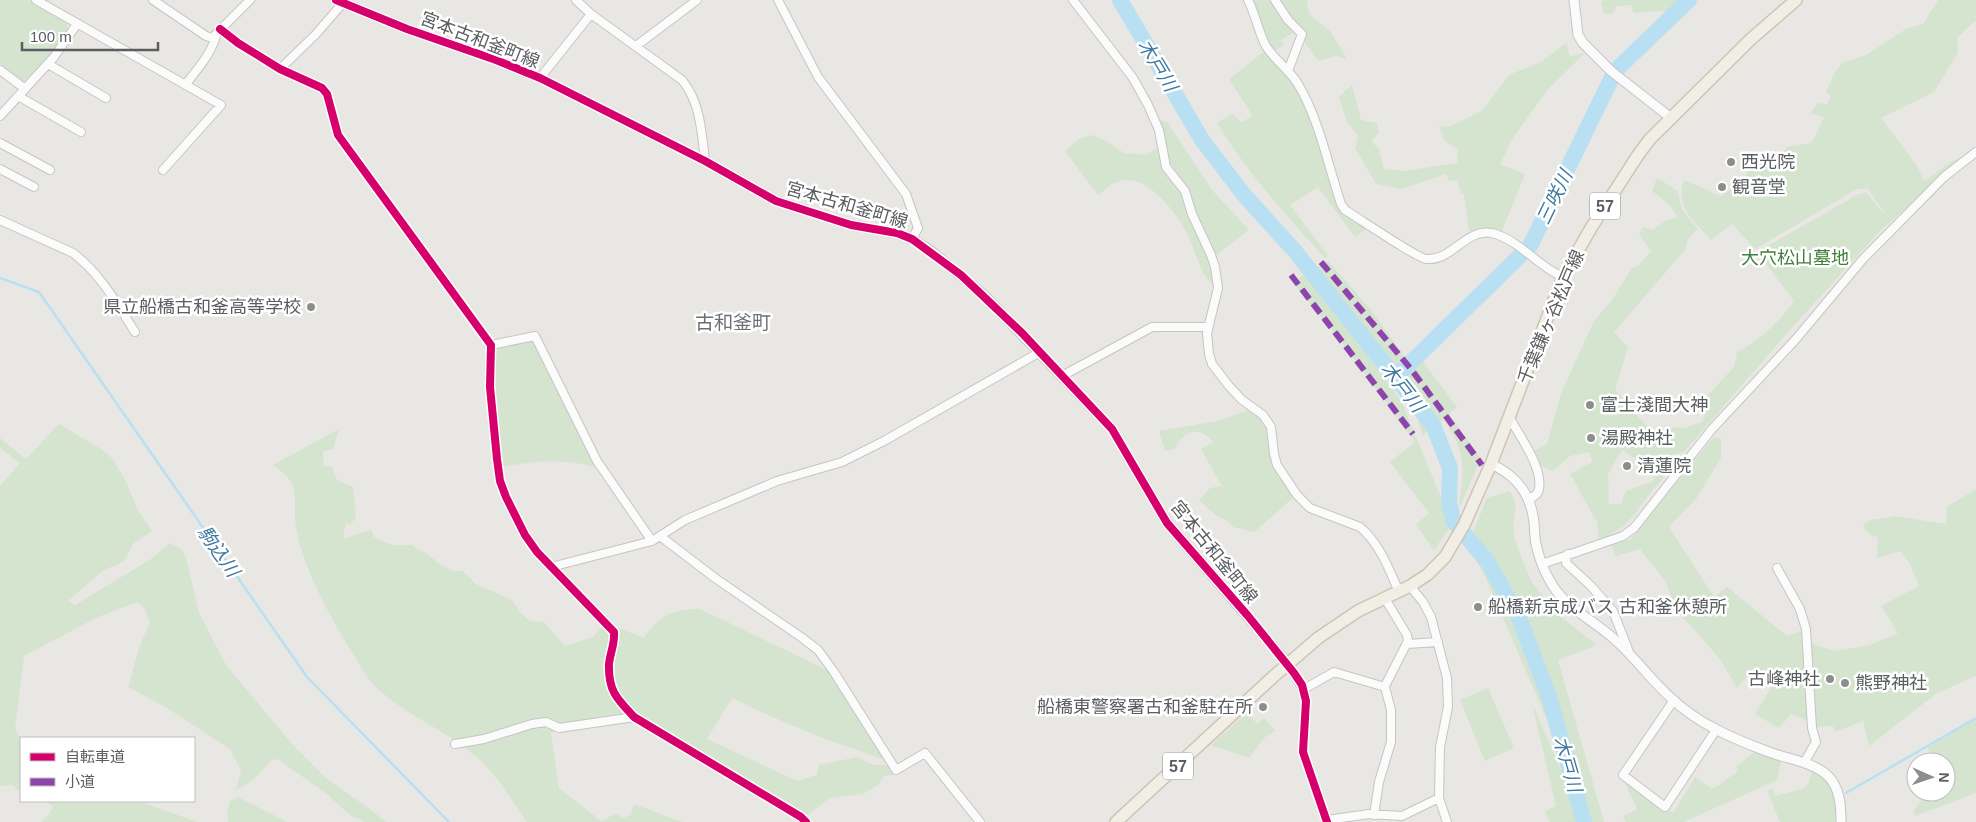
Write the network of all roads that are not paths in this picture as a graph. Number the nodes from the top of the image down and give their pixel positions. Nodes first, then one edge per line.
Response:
1 (36, 0) edge
2 (153, 0) edge
3 (250, 0) edge
4 (576, 0) edge
5 (697, 0) edge
6 (778, 0) edge
7 (1073, 0) edge
8 (1248, 0) edge
9 (1275, 0) edge
10 (1574, 0) edge
11 (1796, 0) edge
12 (339, 2) edge
13 (592, 14) junction
14 (77, 24) junction
15 (218, 33) junction
16 (636, 46) junction
17 (48, 64) junction
18 (280, 69) junction
19 (0, 70) edge
20 (1288, 71) junction
21 (540, 78) junction
22 (185, 85) junction
23 (24, 88) junction
24 (18, 96) junction
25 (106, 98) dead end
26 (0, 116) edge
27 (1671, 118) junction
28 (81, 132) dead end
29 (0, 143) edge
30 (1976, 152) edge
31 (705, 161) junction
32 (0, 169) edge
33 (50, 170) dead end
34 (163, 170) dead end
35 (34, 187) dead end
36 (0, 220) edge
37 (912, 238) junction
38 (1564, 277) junction
39 (1208, 327) junction
40 (135, 332) dead end
41 (491, 345) junction
42 (1040, 352) junction
43 (1062, 376) junction
44 (1509, 417) junction
45 (1492, 464) junction
46 (1529, 499) junction
47 (660, 536) junction
48 (652, 541) junction
49 (1568, 554) junction
50 (1542, 564) junction
51 (551, 567) junction
52 (1777, 568) dead end
53 (1410, 586) junction
54 (1399, 592) junction
55 (1384, 597) junction
56 (1438, 642) junction
57 (1407, 644) junction
58 (1630, 654) junction
59 (1288, 664) junction
60 (1385, 686) junction
61 (1304, 689) junction
62 (1674, 700) junction
63 (634, 717) junction
64 (1716, 730) junction
65 (455, 744) dead end
66 (1804, 763) junction
67 (1439, 798) junction
68 (1374, 815) junction
69 (1327, 821) edge
70 (806, 822) edge
71 (980, 822) edge
72 (1116, 822) edge
73 (1447, 822) edge
74 (1841, 822) edge

1 - 14 street
2 - 15 street
3 - 15 street
4 - 13 street
5 - 16 street
6 - 37 street
7 - 39 street
8 - 20 street
9 - 20 street
10 - 27 street
11 - 27 main road, 千葉鎌ヶ谷松戸線 / 57
12 - 18 street
12 - 21 street, 宮本古和釜町線
13 - 16 street
13 - 21 street
14 - 17 street
14 - 22 street
15 - 18 street
15 - 22 street
16 - 31 street
17 - 23 street
17 - 25 street
18 - 41 street
19 - 23 street
20 - 38 street
21 - 31 street, 宮本古和釜町線
22 - 34 street
23 - 24 street
24 - 26 street
24 - 28 street
27 - 38 main road, 千葉鎌ヶ谷松戸線 / 57
29 - 33 street
30 - 49 street
31 - 37 street, 宮本古和釜町線
32 - 35 street
36 - 40 street
37 - 42 street, 宮本古和釜町線
38 - 44 main road, 千葉鎌ヶ谷松戸線 / 57
39 - 43 street
39 - 54 street
41 - 48 street
41 - 51 street
42 - 43 street, 宮本古和釜町線
42 - 47 street
43 - 59 street, 宮本古和釜町線
44 - 45 main road, 千葉鎌ヶ谷松戸線 / 57
44 - 46 street
45 - 46 street
45 - 53 main road, 千葉鎌ヶ谷松戸線 / 57
46 - 50 street
47 - 48 street
47 - 71 street
48 - 51 street
49 - 50 street
49 - 58 street
50 - 58 street
51 - 63 street
52 - 66 street
53 - 54 main road, 57
53 - 56 street
54 - 55 main road, 57
55 - 57 street
55 - 59 main road, 57
56 - 57 street
56 - 67 street
57 - 60 street
58 - 62 street
59 - 61 street
59 - 72 main road, 57
60 - 61 street
60 - 68 street
61 - 69 street
62 - 64 street
62 - 64 street
63 - 65 street
63 - 70 street
64 - 66 street
66 - 74 street
67 - 68 street
67 - 73 street
68 - 69 street

